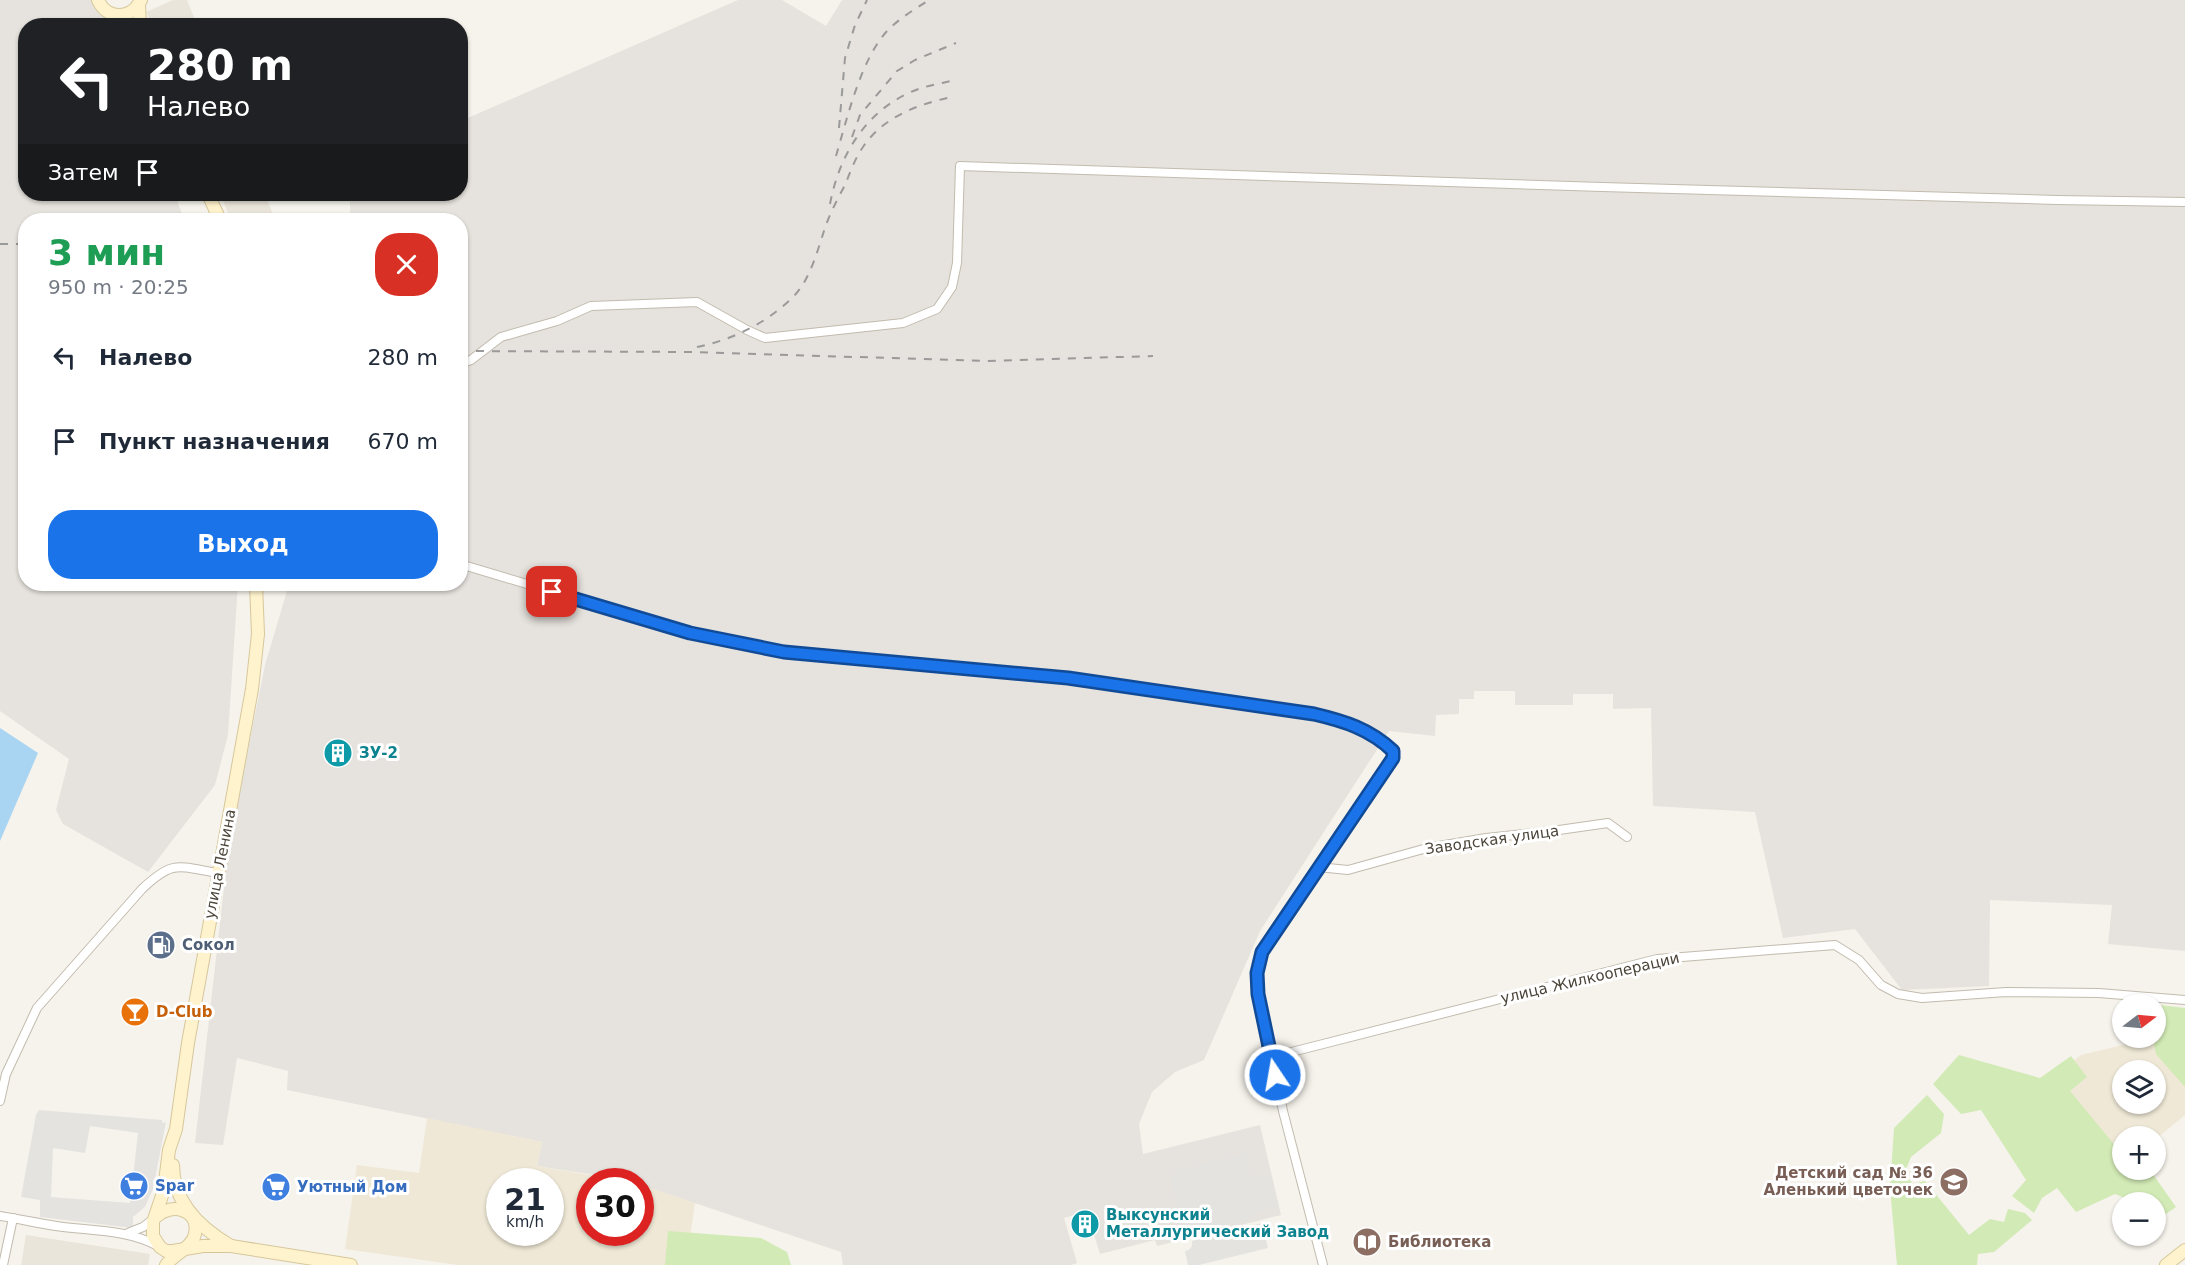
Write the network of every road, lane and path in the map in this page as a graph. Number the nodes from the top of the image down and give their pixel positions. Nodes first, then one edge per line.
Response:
1 (98, 0) edge
2 (140, 2) edge
3 (116, 16) junction
4 (119, 18) edge
5 (140, 18) edge
6 (2185, 202) edge
7 (468, 361) edge
8 (468, 566) edge
9 (256, 591) edge
10 (1627, 837) dead end
11 (1318, 867) junction
12 (217, 873) junction
13 (2185, 1000) edge
14 (1272, 1057) junction
15 (0, 1101) edge
16 (175, 1134) junction
17 (0, 1216) edge
18 (157, 1216) junction
19 (191, 1216) junction
20 (13, 1218) junction
21 (124, 1234) junction
22 (231, 1246) junction
23 (160, 1247) junction
24 (183, 1250) junction
25 (2185, 1251) edge
26 (3, 1265) edge
27 (164, 1265) edge
28 (351, 1265) edge
29 (1323, 1265) edge
30 (2166, 1265) edge

1 - 3 street
2 - 3 street
2 - 5 street
3 - 4 street
6 - 7 street
8 - 11 street
9 - 12 street, улица Ленина
10 - 11 street, Заводская улица
11 - 14 street
12 - 15 street
12 - 16 street, улица Ленина
13 - 14 street, улица Жилкооперации
14 - 29 street
16 - 18 street, улица Ленина
16 - 19 street
17 - 20 street
18 - 19 street
18 - 21 street
18 - 23 street, улица Ленина
19 - 22 street
19 - 24 street
20 - 21 street
20 - 26 street
21 - 23 street
22 - 24 street
22 - 28 street
23 - 24 street
23 - 27 street, улица Ленина
24 - 27 street, улица Ленина
25 - 30 street

